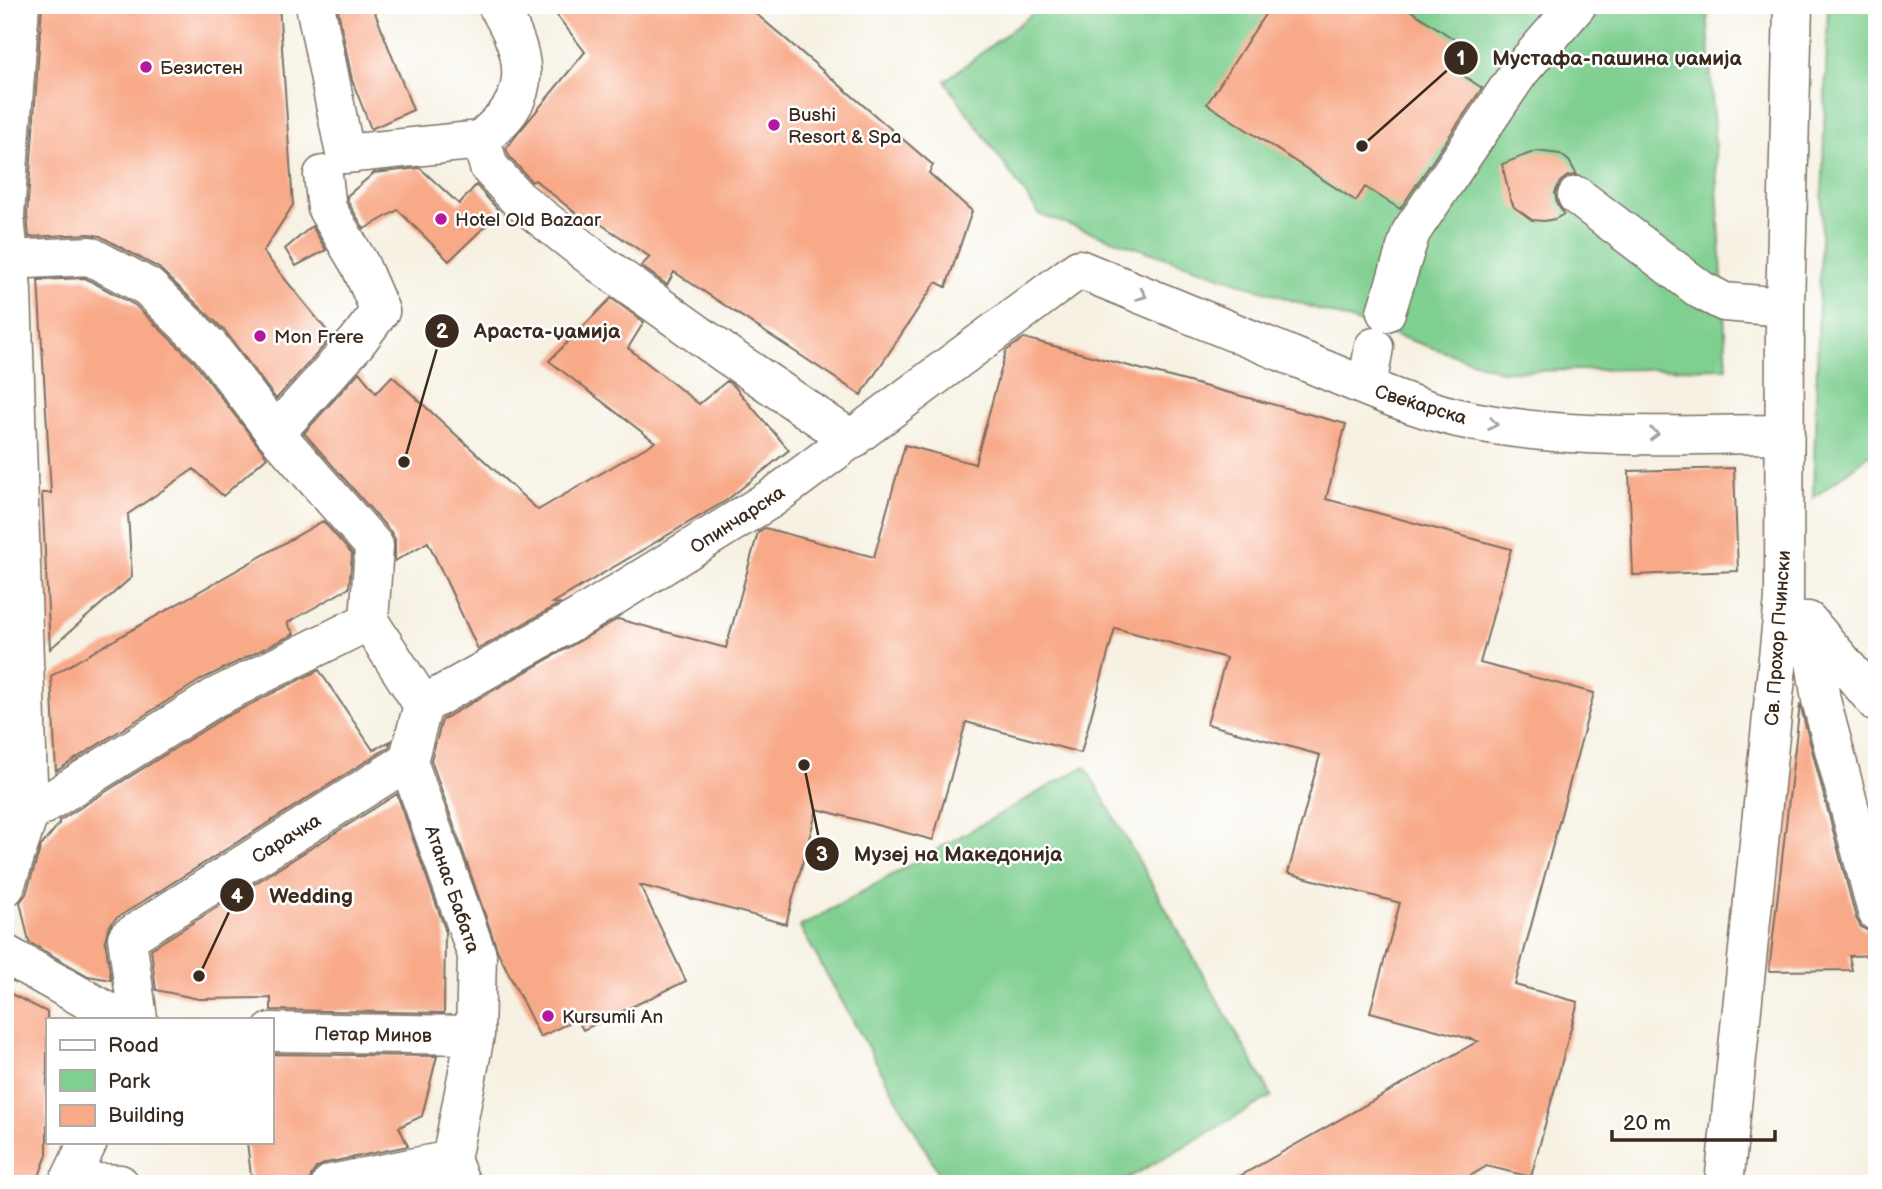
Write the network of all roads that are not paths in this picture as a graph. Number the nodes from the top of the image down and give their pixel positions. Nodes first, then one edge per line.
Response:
1 (20, 5) edge
2 (315, 5) edge
3 (497, 5) edge
4 (1577, 5) edge
5 (1793, 5) edge
6 (481, 140) junction
7 (323, 175) dead end
8 (1577, 196) dead end
9 (5, 215) edge
10 (8, 260) junction
11 (1079, 270) joint
12 (1785, 307) junction
13 (1367, 387) junction
14 (275, 433) junction
15 (1785, 433) junction
16 (852, 440) junction
17 (1797, 611) junction
18 (369, 621) junction
19 (1877, 703) edge
20 (423, 705) junction
21 (408, 761) junction
22 (17, 817) edge
23 (5, 887) edge
24 (1877, 912) edge
25 (5, 954) edge
26 (119, 1018) edge
27 (138, 1018) edge
28 (273, 1032) edge
29 (475, 1035) junction
30 (87, 1144) edge
31 (456, 1172) edge
32 (69, 1182) edge
33 (120, 1184) edge
34 (331, 1184) edge
35 (1724, 1184) edge

1 - 9 street
2 - 6 street
3 - 6 street
4 - 13 street
5 - 12 street, Св. Прохор Пчински
6 - 16 street
7 - 14 street
8 - 12 street
9 - 10 street
10 - 14 street
10 - 22 street
11 -> 13 street, Свеќарска
11 - 16 street, Опинчарска
12 - 15 street, Св. Прохор Пчински
13 -> 15 street, Свеќарска
14 - 18 street
15 - 17 street, Св. Прохор Пчински
16 - 20 street, Опинчарска
17 - 19 street
17 - 24 street
17 - 35 street, Св. Прохор Пчински
18 - 20 street
18 - 22 street
20 - 21 street
21 - 27 street, Сарачка
21 - 29 street, Атанас Бабата
22 - 23 street
25 - 26 street
28 - 29 street, Петар Минов
29 - 31 street, Атанас Бабата
30 - 32 street
31 - 34 street
32 - 33 street

